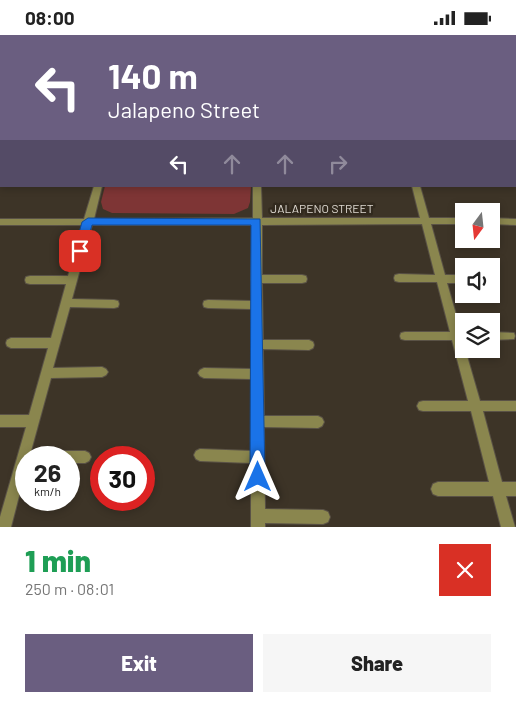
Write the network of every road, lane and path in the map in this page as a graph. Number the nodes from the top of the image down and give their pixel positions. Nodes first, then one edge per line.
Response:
1 (98, 187) edge
2 (256, 187) edge
3 (416, 187) edge
4 (425, 221) junction
5 (455, 221) edge
6 (500, 221) edge
7 (516, 221) edge
8 (0, 222) edge
9 (88, 222) junction
10 (256, 222) junction
11 (399, 278) dead end
12 (440, 278) junction
13 (256, 279) junction
14 (302, 279) dead end
15 (455, 279) edge
16 (30, 280) dead end
17 (72, 280) junction
18 (65, 303) junction
19 (114, 304) dead end
20 (208, 304) dead end
21 (256, 305) junction
22 (455, 322) edge
23 (405, 336) dead end
24 (455, 336) edge
25 (500, 336) edge
26 (510, 336) dead end
27 (11, 343) dead end
28 (54, 343) junction
29 (257, 344) junction
30 (309, 345) dead end
31 (465, 358) edge
32 (102, 372) dead end
33 (46, 373) junction
34 (204, 373) dead end
35 (257, 374) junction
36 (423, 406) dead end
37 (475, 406) junction
38 (516, 406) edge
39 (0, 421) edge
40 (33, 421) junction
41 (257, 421) junction
42 (318, 422) dead end
43 (26, 446) edge
44 (200, 455) dead end
45 (80, 457) edge
46 (85, 457) dead end
47 (257, 457) junction
48 (15, 484) edge
49 (438, 489) dead end
50 (498, 489) junction
51 (516, 489) edge
52 (323, 517) dead end
53 (4, 520) edge
54 (258, 522) edge
55 (508, 527) edge

1 - 9 street
2 - 10 street
3 - 4 street
4 - 5 street, JALAPENO STREET
4 - 10 street, JALAPENO STREET
4 - 12 street
6 - 7 street
8 - 9 street, JALAPENO STREET
9 - 10 street, JALAPENO STREET
9 - 17 street
10 - 13 street
11 - 12 street
12 - 15 street
12 - 22 street
13 - 14 street
13 - 21 street
16 - 17 street
17 - 18 street
18 - 19 street
18 - 28 street
20 - 21 street
21 - 29 street
23 - 24 street
25 - 26 street
27 - 28 street
28 - 33 street
29 - 30 street
29 - 35 street
31 - 37 street
32 - 33 street
33 - 40 street
34 - 35 street
35 - 41 street
36 - 37 street
37 - 38 street
37 - 50 street
39 - 40 street
40 - 43 street
41 - 42 street
41 - 47 street
44 - 47 street
45 - 46 street
47 - 54 street
48 - 53 street
49 - 50 street
50 - 51 street
50 - 55 street
52 - 54 street

